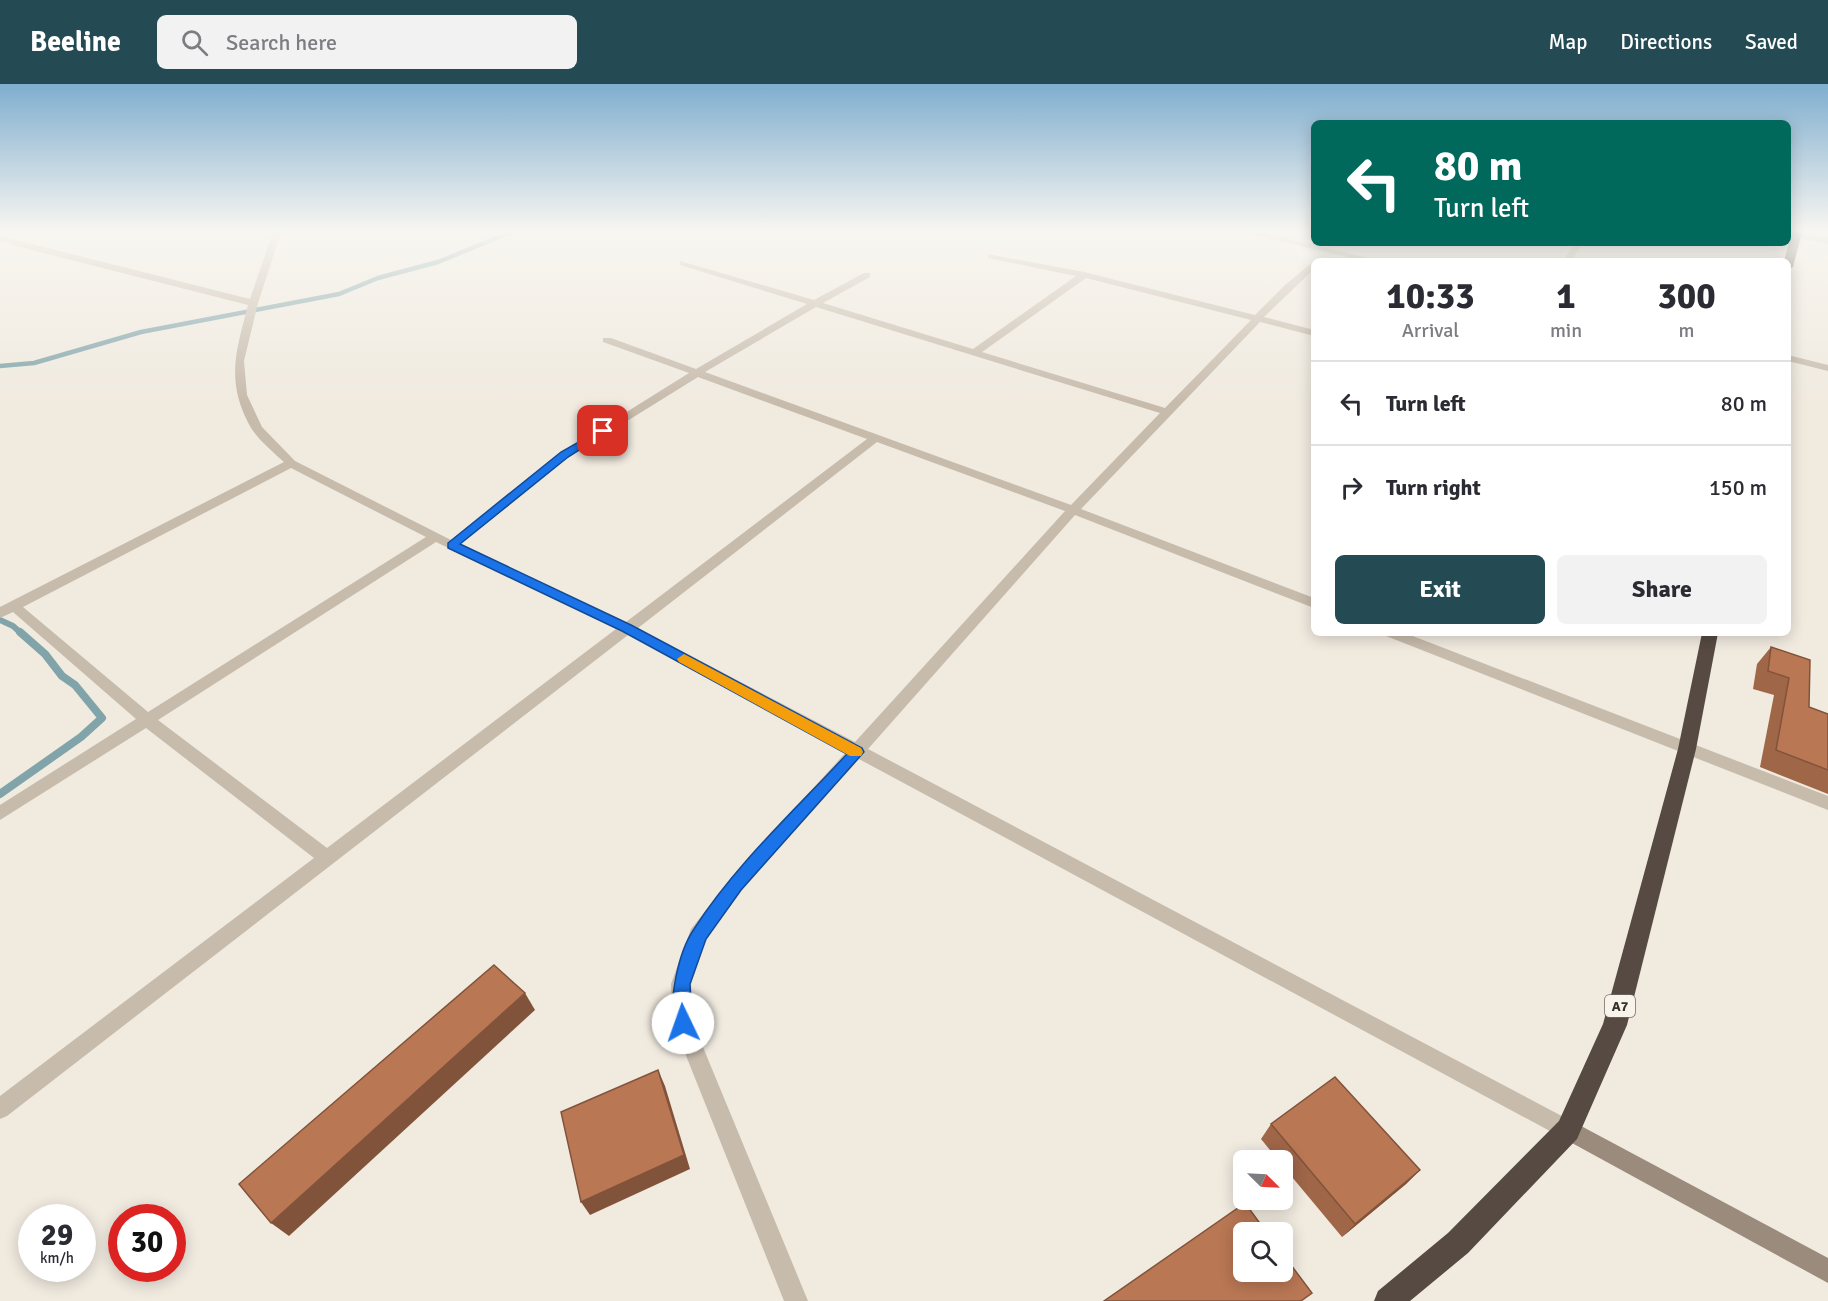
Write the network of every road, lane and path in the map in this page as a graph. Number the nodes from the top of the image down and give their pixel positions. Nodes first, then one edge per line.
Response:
1 (195, 289) edge
2 (258, 289) edge
3 (768, 289) edge
4 (844, 289) edge
5 (1064, 289) edge
6 (1139, 289) edge
7 (1286, 289) edge
8 (253, 304) junction
9 (818, 304) junction
10 (1259, 319) junction
11 (1311, 332) edge
12 (607, 340) dead end
13 (975, 352) junction
14 (1791, 359) edge
15 (1828, 368) edge
16 (699, 373) junction
17 (1168, 411) junction
18 (875, 438) junction
19 (291, 463) junction
20 (1073, 510) junction
21 (435, 537) junction
22 (452, 545) junction
23 (1311, 602) edge
24 (7, 609) edge
25 (627, 628) junction
26 (1399, 636) edge
27 (1709, 636) edge
28 (146, 719) junction
29 (1688, 749) junction
30 (856, 752) junction
31 (1828, 803) edge
32 (0, 813) edge
33 (328, 859) junction
34 (0, 1109) edge
35 (1568, 1130) junction
36 (1828, 1271) edge
37 (796, 1301) edge
38 (1388, 1301) edge

1 - 8 street
2 - 8 street
3 - 9 street
4 - 9 street
5 - 13 street
6 - 10 street
7 - 10 street
8 - 19 street
9 - 13 street
9 - 16 street
10 - 11 street
10 - 17 street
12 - 16 street
13 - 17 street
14 - 15 street
16 - 18 street
16 - 22 street
17 - 20 street
18 - 20 street
18 - 25 street
19 - 21 street
19 - 24 street
20 - 23 street
20 - 30 street
21 - 22 street
21 - 28 street
22 - 25 street
24 - 28 street
25 - 30 street
25 - 33 street
26 - 29 street
27 - 29 highway, A7
28 - 32 street
28 - 33 street
29 - 31 street
29 - 35 highway, A7
30 - 35 street
30 - 37 street
33 - 34 street
35 - 36 street
35 - 38 highway, A7

